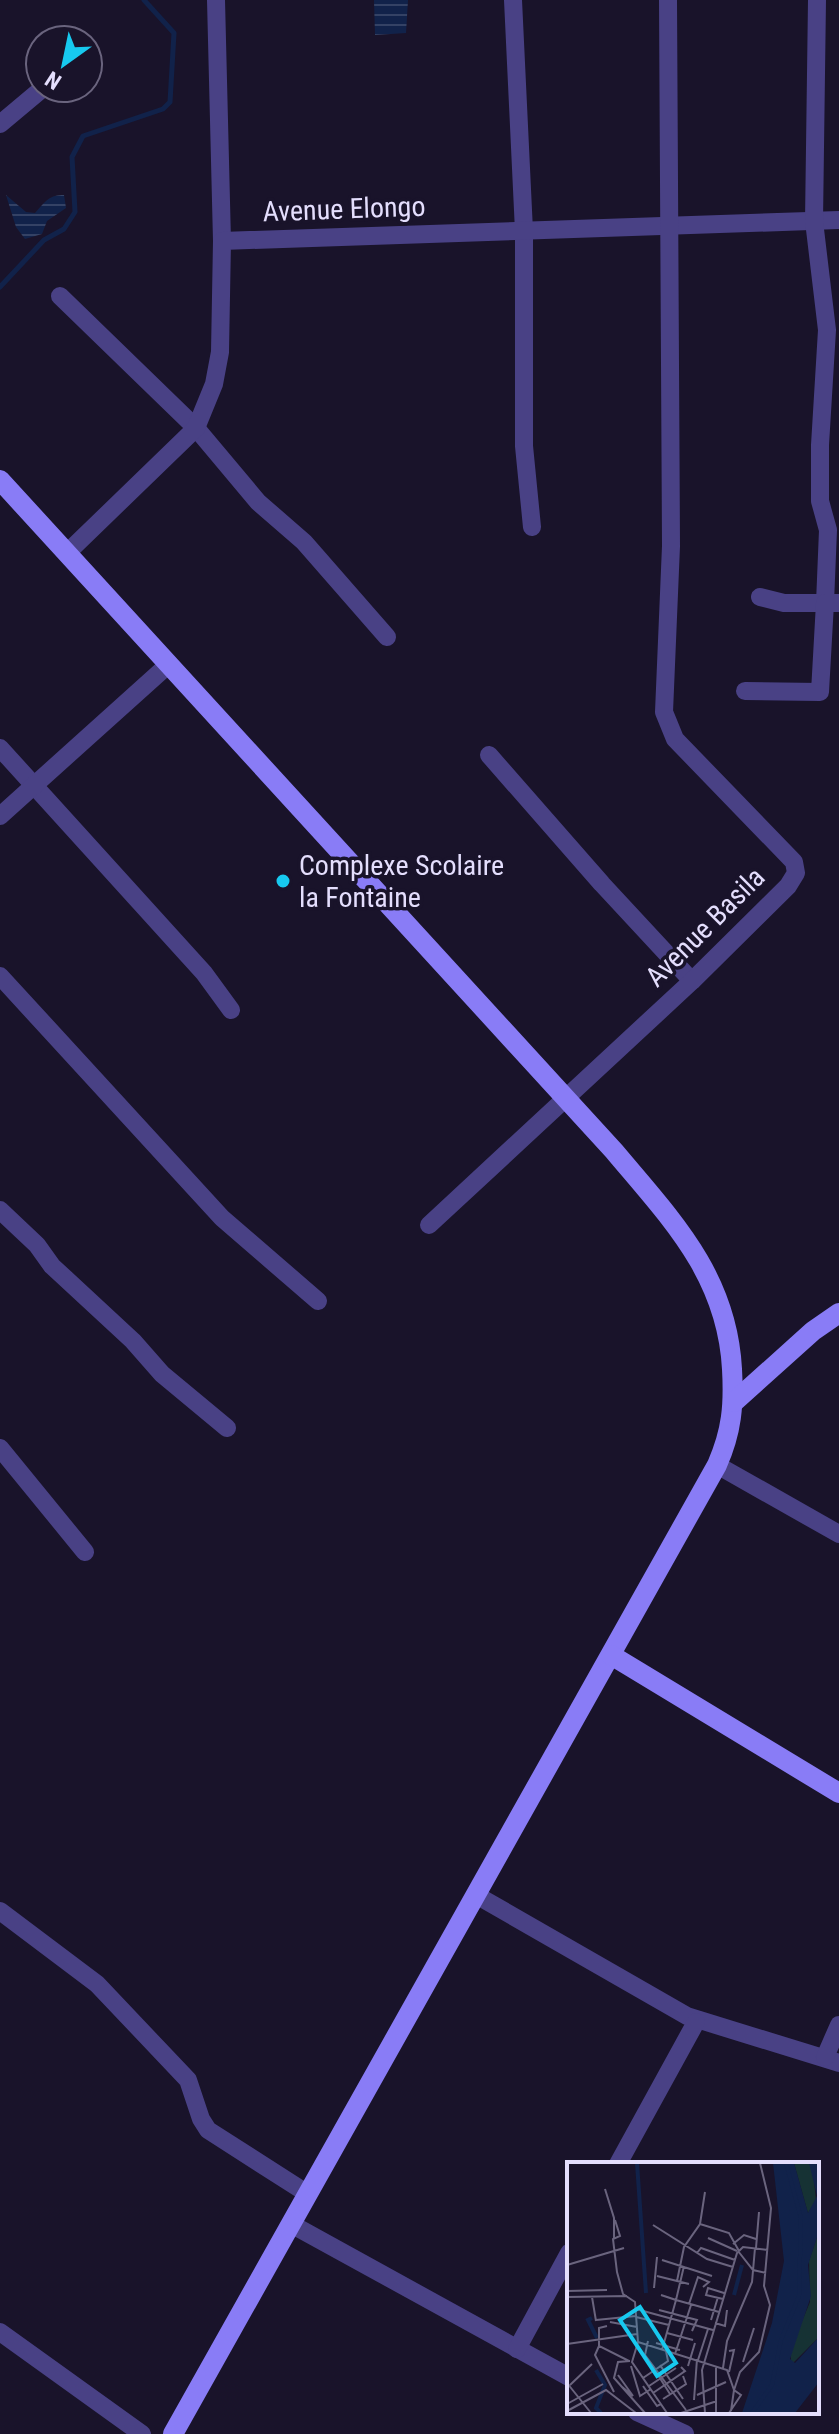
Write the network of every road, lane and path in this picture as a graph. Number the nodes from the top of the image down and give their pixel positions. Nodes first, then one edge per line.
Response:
1 (216, 0) edge
2 (513, 0) edge
3 (668, 0) edge
4 (817, 0) edge
5 (24, 104) edge
6 (0, 124) edge
7 (839, 220) edge
8 (814, 221) junction
9 (671, 225) junction
10 (524, 231) junction
11 (222, 241) junction
12 (60, 296) dead end
13 (196, 428) junction
14 (0, 480) edge
15 (532, 527) dead end
16 (67, 553) junction
17 (760, 597) dead end
18 (832, 603) edge
19 (387, 637) dead end
20 (169, 664) junction
21 (745, 691) dead end
22 (0, 748) edge
23 (489, 755) dead end
24 (35, 784) junction
25 (0, 816) edge
26 (0, 976) edge
27 (692, 981) junction
28 (231, 1010) dead end
29 (566, 1098) junction
30 (0, 1210) edge
31 (429, 1225) dead end
32 (318, 1301) dead end
33 (839, 1313) edge
34 (734, 1402) junction
35 (227, 1428) dead end
36 (0, 1448) edge
37 (717, 1465) junction
38 (839, 1534) edge
39 (85, 1552) dead end
40 (611, 1655) junction
41 (839, 1793) edge
42 (476, 1895) junction
43 (0, 1911) edge
44 (696, 2022) dead end
45 (839, 2025) edge
46 (832, 2060) edge
47 (619, 2162) edge
48 (308, 2194) junction
49 (291, 2224) junction
50 (567, 2257) edge
51 (0, 2332) edge
52 (517, 2349) junction
53 (567, 2376) edge
54 (641, 2414) edge
55 (142, 2434) edge
56 (173, 2434) edge
57 (685, 2434) edge

1 - 11 street
2 - 10 street
3 - 9 street
4 - 8 street
5 - 6 street
7 - 8 street, Avenue Elongo
8 - 9 street, Avenue Elongo
8 - 18 street
9 - 10 street, Avenue Elongo
9 - 27 street, Avenue Basila
10 - 11 street, Avenue Elongo
10 - 15 street
11 - 13 street
12 - 13 street
13 - 16 street
13 - 19 street
14 - 16 street
16 - 20 street
17 - 18 street
18 - 21 street
20 - 24 street
20 - 29 street
22 - 24 street
23 - 27 street
24 - 25 street
24 - 28 street
26 - 32 street
27 - 29 street, Avenue Basila
29 - 31 street, Avenue Basila
29 - 34 street
30 - 35 street
33 - 34 street
34 - 37 street
36 - 39 street
37 - 38 street
37 - 40 street
40 - 41 street
40 - 42 street
42 - 46 street
42 - 48 street
43 - 48 street
44 - 47 street
45 - 46 street
48 - 49 street
49 - 52 street
49 - 56 street
50 - 52 street
51 - 55 street
52 - 53 street
54 - 57 street

